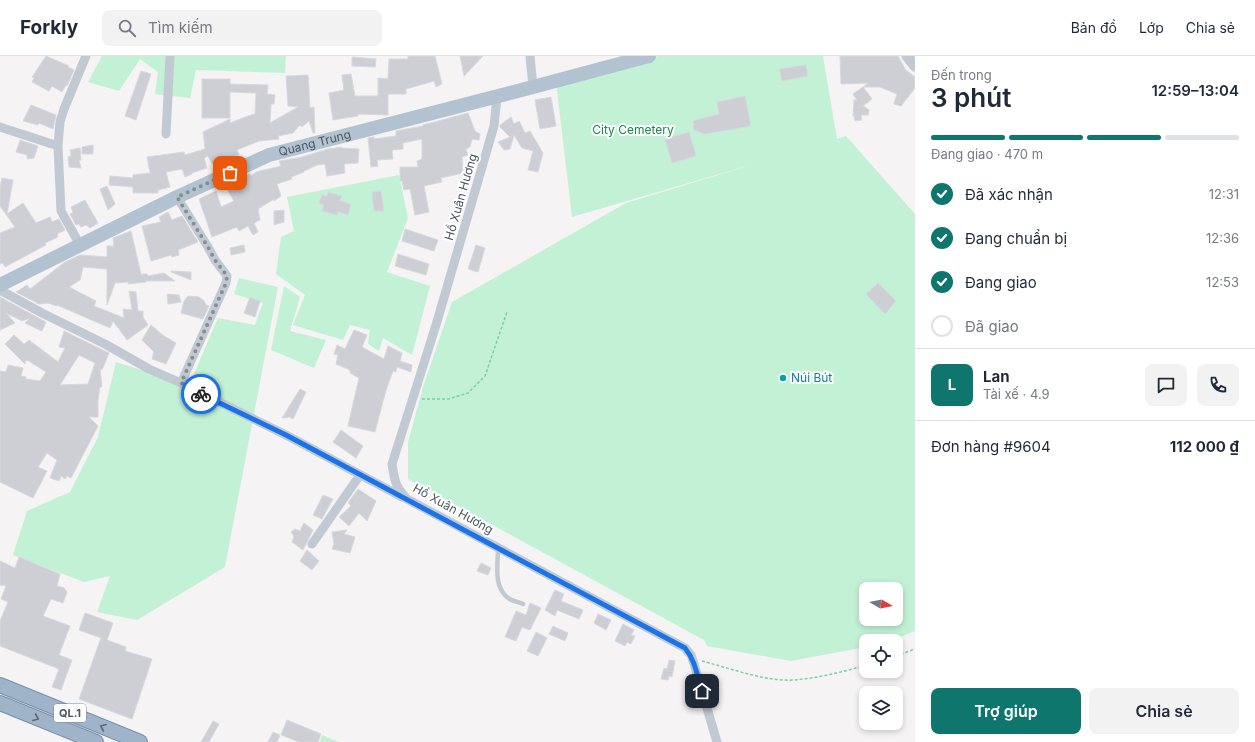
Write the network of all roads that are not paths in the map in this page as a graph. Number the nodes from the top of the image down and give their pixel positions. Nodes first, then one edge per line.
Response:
1 (86, 56) edge
2 (170, 56) edge
3 (530, 56) edge
4 (649, 56) edge
5 (907, 56) edge
6 (915, 66) edge
7 (533, 87) junction
8 (497, 96) junction
9 (0, 127) edge
10 (166, 134) dead end
11 (58, 146) junction
12 (177, 197) junction
13 (80, 245) junction
14 (0, 285) edge
15 (0, 290) edge
16 (181, 383) junction
17 (360, 475) junction
18 (407, 499) junction
19 (312, 544) dead end
20 (498, 548) junction
21 (523, 604) dead end
22 (0, 685) edge
23 (0, 703) edge
24 (96, 742) edge
25 (140, 742) edge
26 (717, 742) edge

1 - 11 street
2 - 10 street
3 - 7 street
4 - 7 main road, Quang Trung
5 - 6 street
7 - 8 main road, Quang Trung
8 - 12 main road, Quang Trung
8 - 18 street, Hồ Xuân Hương
9 - 11 street
11 - 13 street
12 - 13 main road, Quang Trung
12 - 16 street
13 - 14 main road, Quang Trung
15 - 16 street
16 - 17 street
17 - 18 street
17 - 19 street
18 - 20 street, Hồ Xuân Hương
20 - 21 lane
20 - 26 street, Hồ Xuân Hương
25 -> 22 highway, QL.1
23 -> 24 highway, QL.1

